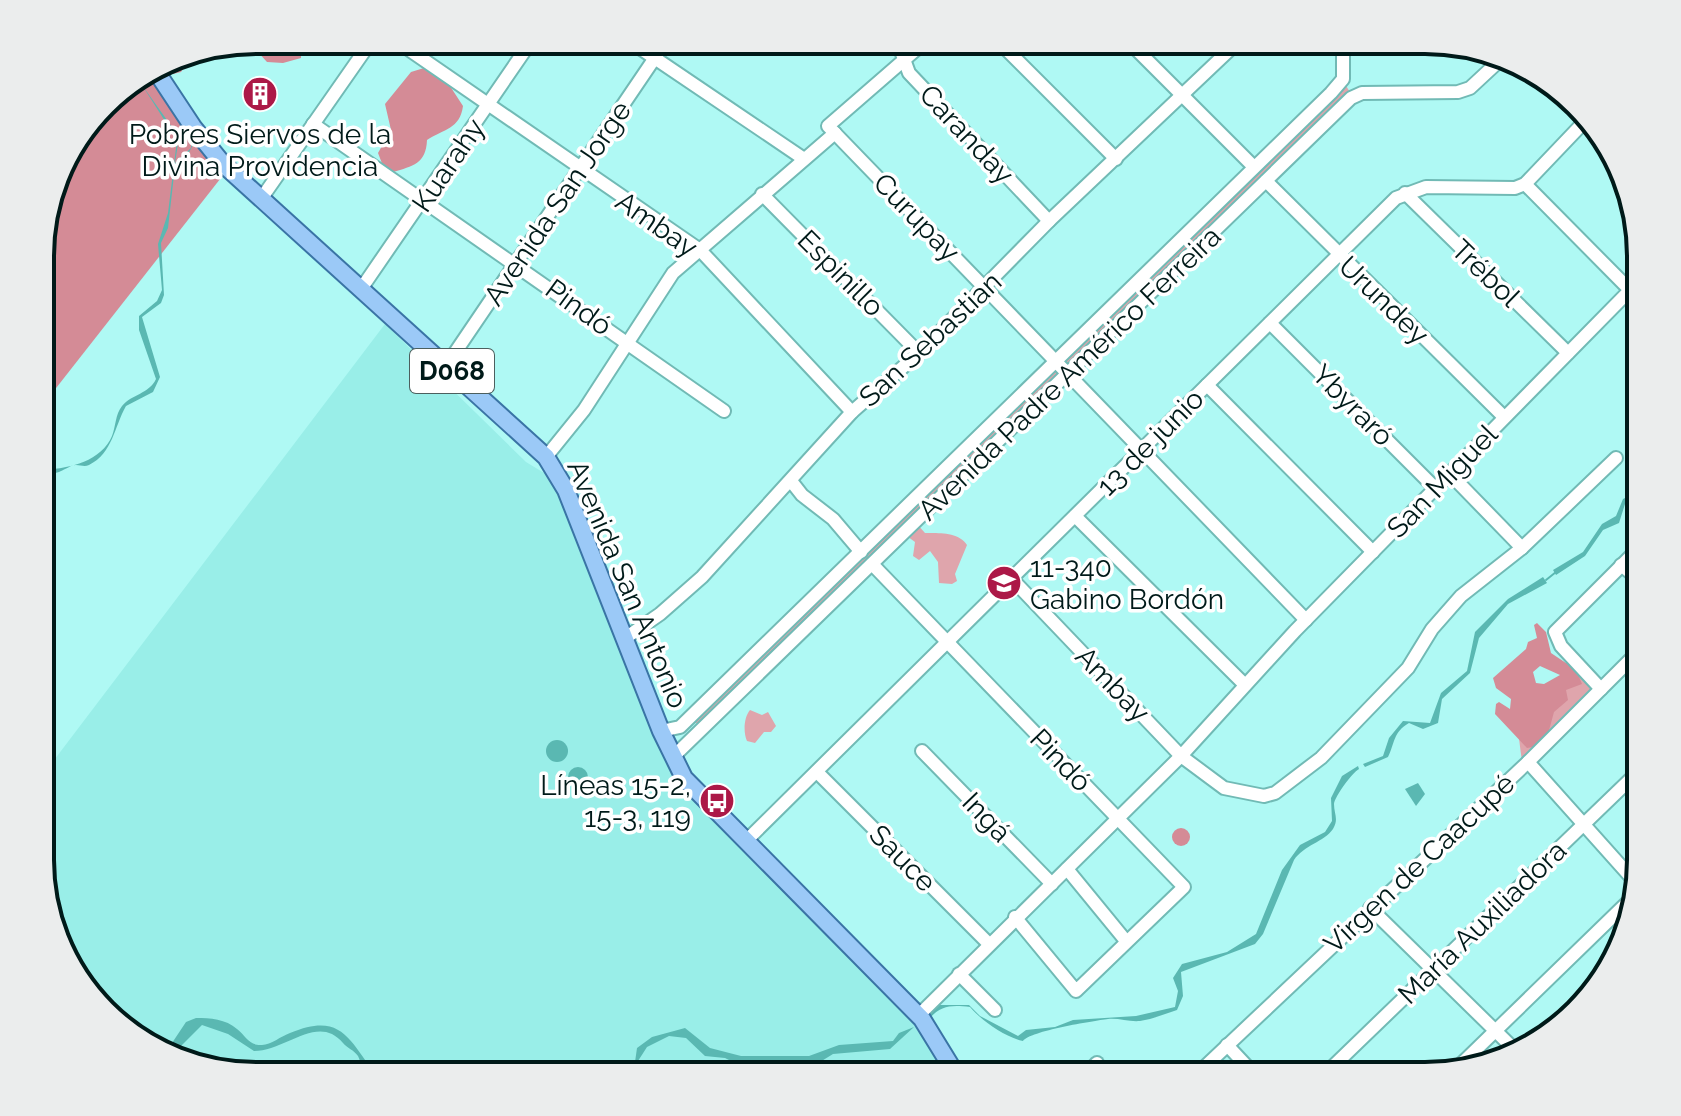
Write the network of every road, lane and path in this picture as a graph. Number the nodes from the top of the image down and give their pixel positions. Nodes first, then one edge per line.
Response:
1 (362, 54) edge
2 (415, 54) edge
3 (523, 54) edge
4 (648, 54) edge
5 (658, 54) edge
6 (902, 54) edge
7 (912, 54) edge
8 (1011, 54) edge
9 (1140, 54) edge
10 (1226, 54) edge
11 (1343, 54) edge
12 (655, 59) junction
13 (904, 61) junction
14 (1493, 66) edge
15 (161, 78) edge
16 (1343, 79) junction
17 (1362, 93) junction
18 (1182, 98) junction
19 (489, 105) junction
20 (313, 124) junction
21 (1580, 127) edge
22 (832, 129) junction
23 (804, 159) junction
24 (1116, 159) junction
25 (1254, 167) junction
26 (581, 170) junction
27 (1266, 181) junction
28 (1525, 184) junction
29 (1405, 193) junction
30 (762, 194) junction
31 (261, 199) junction
32 (423, 203) junction
33 (1049, 221) junction
34 (700, 250) junction
35 (1339, 255) junction
36 (518, 264) junction
37 (987, 287) junction
38 (1627, 287) edge
39 (361, 289) junction
40 (1627, 293) edge
41 (1270, 323) junction
42 (627, 342) junction
43 (919, 353) junction
44 (1568, 353) junction
45 (1056, 361) junction
46 (446, 366) junction
47 (1069, 374) junction
48 (1207, 385) junction
49 (724, 411) dead end
50 (852, 412) junction
51 (1504, 417) junction
52 (1141, 449) junction
53 (546, 457) junction
54 (1616, 458) dead end
55 (1450, 474) junction
56 (791, 481) junction
57 (1435, 488) junction
58 (1075, 516) junction
59 (1522, 548) junction
60 (861, 552) junction
61 (1373, 552) junction
62 (1627, 559) edge
63 (872, 564) junction
64 (1621, 565) junction
65 (1627, 570) edge
66 (1011, 578) junction
67 (1306, 620) junction
68 (624, 639) junction
69 (946, 641) junction
70 (1627, 663) edge
71 (1245, 685) junction
72 (1601, 689) junction
73 (680, 727) junction
74 (661, 731) junction
75 (688, 740) junction
76 (922, 751) dead end
77 (1181, 756) junction
78 (673, 757) junction
79 (1528, 762) junction
80 (817, 772) junction
81 (1627, 783) edge
82 (1117, 818) junction
83 (1583, 825) junction
84 (746, 841) junction
85 (1067, 869) junction
86 (1627, 873) edge
87 (1052, 884) junction
88 (1370, 908) junction
89 (1620, 909) edge
90 (1015, 917) junction
91 (1126, 941) junction
92 (989, 944) junction
93 (1433, 970) junction
94 (959, 974) junction
95 (995, 1010) dead end
96 (923, 1021) junction
97 (1495, 1030) junction
98 (1509, 1044) edge
99 (1227, 1045) junction
100 (1468, 1057) edge
101 (948, 1062) edge
102 (1209, 1062) edge
103 (1243, 1062) edge
104 (1338, 1062) edge

1 - 20 street
2 - 19 street, Ambay
3 - 19 street, Kuarahy
4 - 12 street
5 - 12 street, Avenida San Jorge
6 - 13 street, Caranday
7 - 13 street
8 - 24 street
9 - 18 street
10 - 18 street, San Sebastian
11 - 16 street
12 - 23 street
12 - 26 street, Avenida San Jorge
13 - 22 street
13 - 33 street, Caranday
14 - 17 street
15 - 31 main road, Avenida San Antonio / D068
16 - 17 street
16 - 25 street, Avenida Padre Américo Ferreira
17 - 27 street, Avenida Padre Américo Ferreira
18 - 24 street, San Sebastian
18 - 25 street
19 - 26 street, Ambay
19 - 32 street, Kuarahy
20 - 31 street
20 - 32 street, Pindó
21 - 28 street
22 - 23 street
22 - 37 street, Curupay
23 - 30 street
24 - 33 street, San Sebastian
25 - 45 street, Avenida Padre Américo Ferreira
26 - 34 street, Ambay
26 - 36 street, Avenida San Jorge
27 - 35 street, Urundey
27 - 47 street, Avenida Padre Américo Ferreira
28 - 29 street
28 - 38 street
29 - 35 street, 13 de junio
29 - 44 street, Trébol
30 - 34 street
30 - 43 street, Espinillo
31 - 39 main road, Avenida San Antonio / D068
32 - 36 street, Pindó
32 - 39 street, Kuarahy
33 - 37 street, San Sebastian
34 - 42 street
34 - 50 street, Ambay
35 - 41 street, 13 de junio
35 - 51 street, Urundey
36 - 42 street, Pindó
36 - 46 street, Avenida San Jorge
37 - 43 street, San Sebastian
37 - 45 street, Curupay
39 - 46 main road, Avenida San Antonio / D068
40 - 44 street, San Miguel
41 - 48 street, 13 de junio
41 - 57 street, Ybyraró
42 - 49 street, Pindó
42 - 53 street
43 - 50 street, San Sebastian
44 - 51 street, San Miguel
45 - 47 street, Curupay
45 - 60 street, Avenida Padre Américo Ferreira
46 - 53 main road, Avenida San Antonio / D068
47 - 52 street, Curupay
47 - 63 street, Avenida Padre Américo Ferreira
48 - 52 street, 13 de junio
48 - 61 street
50 - 56 street, San Sebastian
51 - 55 street, San Miguel
52 - 58 street, 13 de junio
52 - 67 street, Curupay
53 - 68 main road, Avenida San Antonio / D068
54 - 59 street, Ambay
55 - 57 street, San Miguel
55 - 59 street
56 - 60 street
56 - 68 street, San Sebastian
57 - 61 street, San Miguel
58 - 66 street, 13 de junio
58 - 71 street
59 - 77 street, Ambay
60 - 73 street, Avenida Padre Américo Ferreira
61 - 67 street, San Miguel
62 - 64 street
63 - 69 street, Pindó
63 - 75 street, Avenida Padre Américo Ferreira
64 - 65 street
64 - 72 street
66 - 69 street, 13 de junio
66 - 77 street, Ambay
67 - 71 street, San Miguel
68 - 74 main road, Avenida San Antonio / D068
69 - 80 street, 13 de junio
69 - 82 street, Pindó
70 - 72 street, Virgen de Caacupé
71 - 77 street, San Miguel
72 - 79 street, Virgen de Caacupé
73 - 74 street
73 - 75 street
74 - 78 main road, Avenida San Antonio / D068
75 - 78 street, Avenida Padre Américo Ferreira
76 - 87 street, Ingá
77 - 82 street, San Miguel
78 - 84 main road, Avenida San Antonio / D068
79 - 83 street
79 - 88 street, Virgen de Caacupé
80 - 84 street, 13 de junio
80 - 92 street, Sauce
81 - 83 street, María Auxiliadora
82 - 85 street, San Miguel
82 - 91 street, Pindó
83 - 86 street
83 - 93 street, María Auxiliadora
84 - 96 main road, Avenida San Antonio / D068
85 - 87 street, San Miguel
85 - 91 street
87 - 90 street, San Miguel
88 - 93 street
88 - 99 street, Virgen de Caacupé
89 - 97 street
90 - 91 street
90 - 92 street, San Miguel
92 - 94 street, San Miguel
93 - 97 street
93 - 104 street, María Auxiliadora
94 - 95 street
94 - 96 street, San Miguel
96 - 101 main road, Avenida San Antonio / D068
97 - 98 street
97 - 100 street
99 - 102 street, Virgen de Caacupé
99 - 103 street

